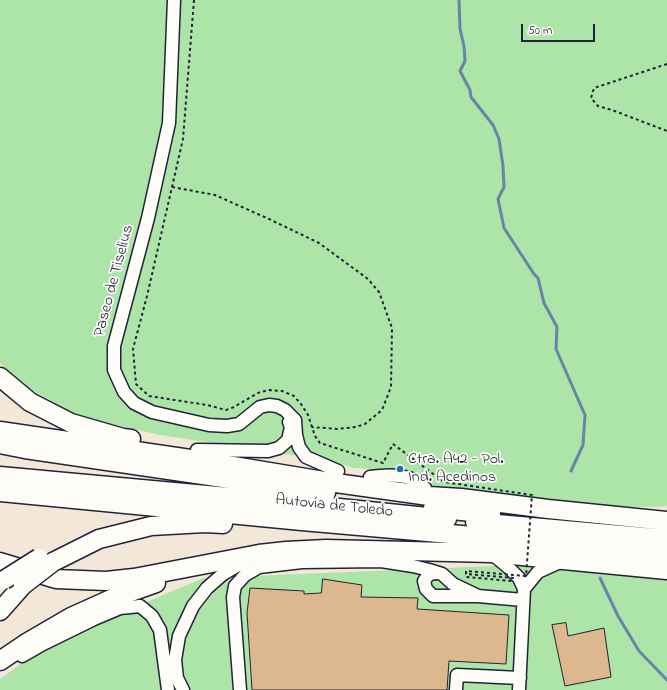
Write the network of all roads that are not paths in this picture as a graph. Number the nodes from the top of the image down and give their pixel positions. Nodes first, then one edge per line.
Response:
1 (174, 0) edge
2 (0, 377) edge
3 (285, 410) junction
4 (0, 431) edge
5 (0, 444) edge
6 (0, 448) edge
7 (25, 449) junction
8 (197, 450) junction
9 (338, 471) junction
10 (0, 476) edge
11 (0, 492) edge
12 (461, 498) junction
13 (262, 500) junction
14 (419, 506) junction
15 (667, 511) edge
16 (605, 515) junction
17 (667, 521) edge
18 (302, 522) junction
19 (667, 532) edge
20 (667, 539) edge
21 (667, 553) edge
22 (259, 554) junction
23 (491, 554) junction
24 (46, 560) junction
25 (562, 561) junction
26 (0, 562) edge
27 (216, 563) junction
28 (667, 570) edge
29 (437, 573) junction
30 (2, 582) edge
31 (523, 595) junction
32 (478, 596) junction
33 (0, 611) edge
34 (0, 661) edge
35 (0, 668) edge
36 (519, 684) edge
37 (168, 690) edge
38 (183, 690) edge
39 (240, 690) edge
40 (456, 690) edge

1 - 3 street, Paseo de Tiselius
2 - 8 highway
3 - 8 street
3 - 9 street
4 - 12 highway
5 - 7 highway
6 - 7 highway
7 - 14 highway
8 - 9 highway
9 - 12 highway
10 - 13 highway, Autovía de Toledo
11 - 18 highway, Autovía de Toledo
12 - 16 highway
13 - 14 highway
13 - 20 highway, Autovía de Toledo
14 - 19 highway
15 - 16 highway
16 - 17 highway
18 - 21 highway, Autovía de Toledo
18 - 24 highway
22 - 23 highway
22 - 27 highway
22 - 38 street
23 - 25 highway
23 - 31 street
24 - 30 highway, bridge
24 - 33 highway, bridge
25 - 28 highway
25 - 31 street
26 - 27 highway
27 - 34 highway
29 - 32 street
29 - 32 street
29 - 39 street
31 - 32 street
31 - 36 street
35 - 37 street
36 - 40 street

